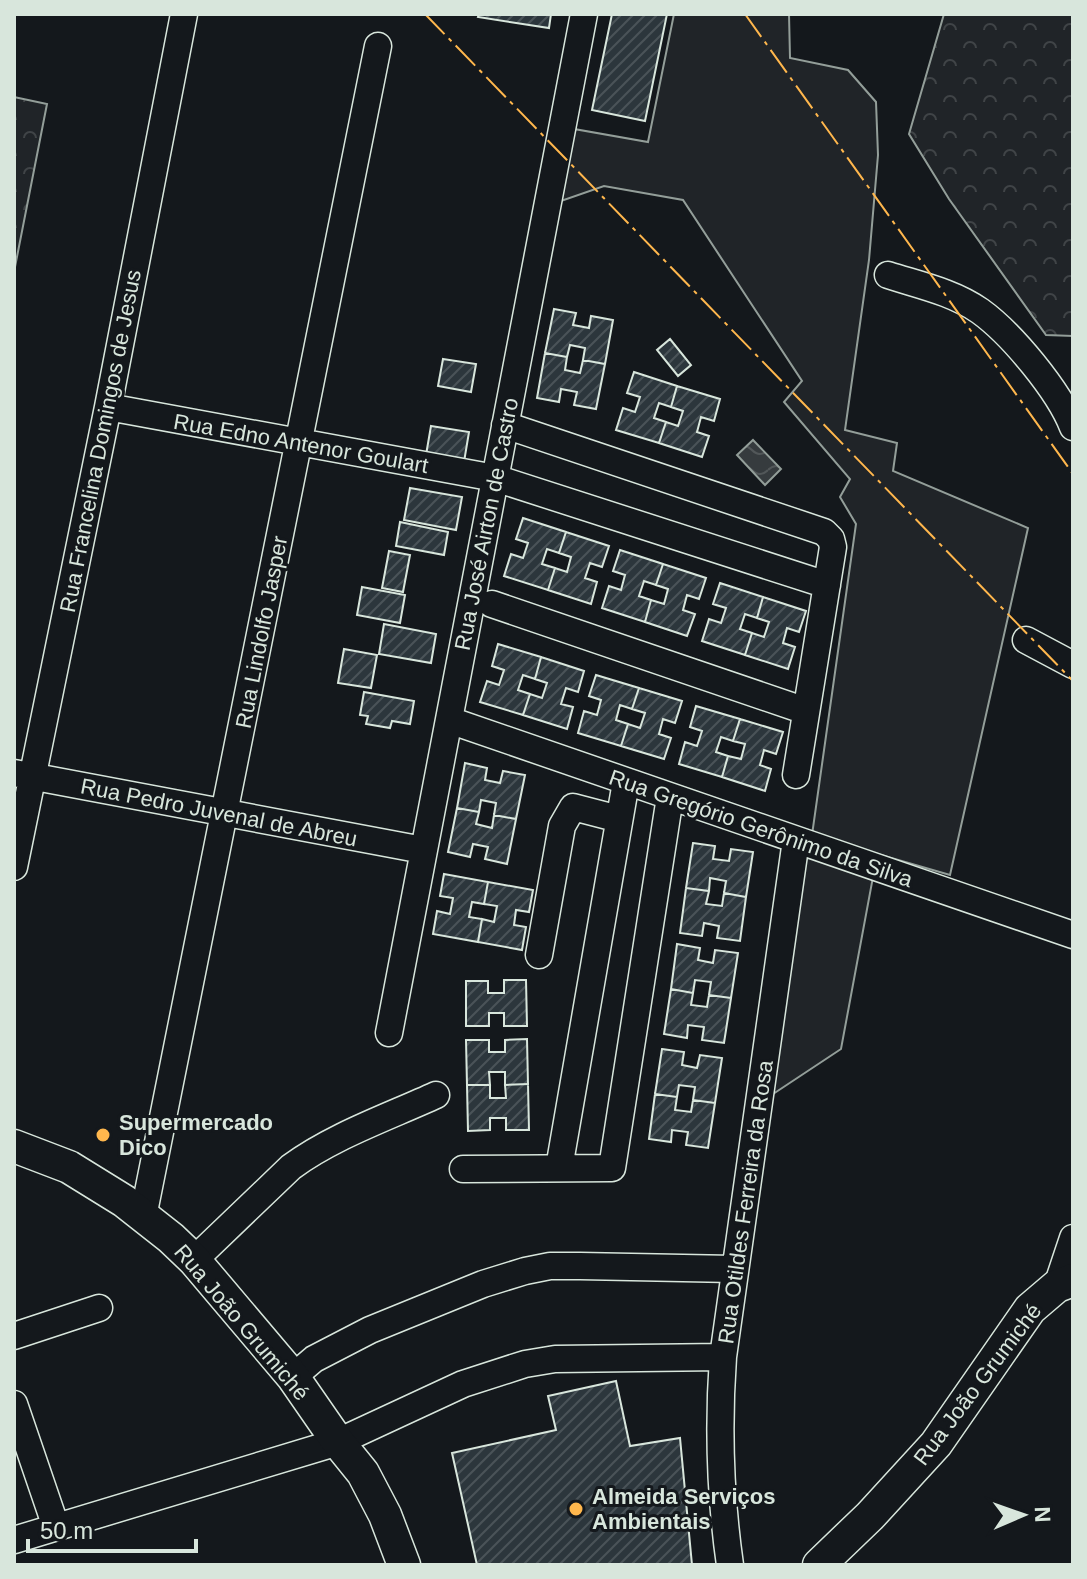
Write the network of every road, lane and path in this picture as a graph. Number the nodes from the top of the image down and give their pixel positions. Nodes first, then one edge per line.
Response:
1 (184, 14) edge
2 (584, 14) edge
3 (378, 46) dead end
4 (888, 275) dead end
5 (108, 407) junction
6 (505, 425) junction
7 (1073, 427) edge
8 (299, 442) junction
9 (495, 478) junction
10 (827, 585) junction
11 (492, 604) dead end
12 (1026, 640) dead end
13 (1073, 665) edge
14 (806, 711) junction
15 (449, 720) junction
16 (23, 775) edge
17 (796, 775) dead end
18 (626, 782) junction
19 (670, 797) junction
20 (224, 813) junction
21 (619, 819) junction
22 (796, 840) junction
23 (423, 850) junction
24 (14, 867) edge
25 (1073, 935) edge
26 (539, 955) dead end
27 (389, 1033) dead end
28 (436, 1095) dead end
29 (14, 1146) edge
30 (559, 1168) junction
31 (463, 1169) dead end
32 (143, 1217) junction
33 (1073, 1238) edge
34 (194, 1260) junction
35 (734, 1269) junction
36 (1065, 1283) edge
37 (99, 1308) dead end
38 (14, 1336) edge
39 (723, 1357) junction
40 (293, 1377) junction
41 (14, 1404) edge
42 (338, 1442) junction
43 (56, 1527) junction
44 (14, 1540) edge
45 (404, 1565) edge
46 (730, 1565) edge
47 (819, 1565) edge

1 - 5 street, Rua Francelina Domingos de Jesus
2 - 6 street, Rua José Airton de Castro
3 - 8 street, Rua Lindolfo Jasper
4 - 7 street
5 - 8 street, Rua Edno Antenor Goulart
5 - 16 street, Rua Francelina Domingos de Jesus
6 - 9 street, Rua José Airton de Castro
6 - 10 street
8 - 9 street, Rua Edno Antenor Goulart
8 - 20 street, Rua Lindolfo Jasper
9 - 10 street, Rua Edno Antenor Goulart
9 - 15 street, Rua José Airton de Castro
10 - 14 street
11 - 14 street
12 - 13 street
14 - 17 street
15 - 18 street, Rua Gregório Gerônimo da Silva
15 - 23 street, Rua José Airton de Castro
16 - 20 street, Rua Pedro Juvenal de Abreu
16 - 24 street, Rua Francelina Domingos de Jesus
18 - 19 street, Rua Gregório Gerônimo da Silva
18 - 21 street
19 - 22 street, Rua Gregório Gerônimo da Silva
19 - 30 street
20 - 23 street, Rua Pedro Juvenal de Abreu
20 - 32 street, Rua Lindolfo Jasper
21 - 26 street
21 - 30 street
22 - 25 street, Rua Gregório Gerônimo da Silva
22 - 35 street, Rua Otildes Ferreira da Rosa
23 - 27 street, Rua José Airton de Castro
28 - 34 street
29 - 32 main road, Rua João Grumiché
30 - 31 street
32 - 34 main road, Rua João Grumiché
33 - 36 street
34 - 40 main road, Rua João Grumiché
35 - 39 street, Rua Otildes Ferreira da Rosa
35 - 40 street
36 - 47 main road, Rua João Grumiché
37 - 38 street
39 - 42 street
39 - 46 street, Rua Otildes Ferreira da Rosa
40 - 42 main road, Rua João Grumiché
41 - 43 street
42 - 43 street
42 - 45 main road, Rua João Grumiché
43 - 44 street

